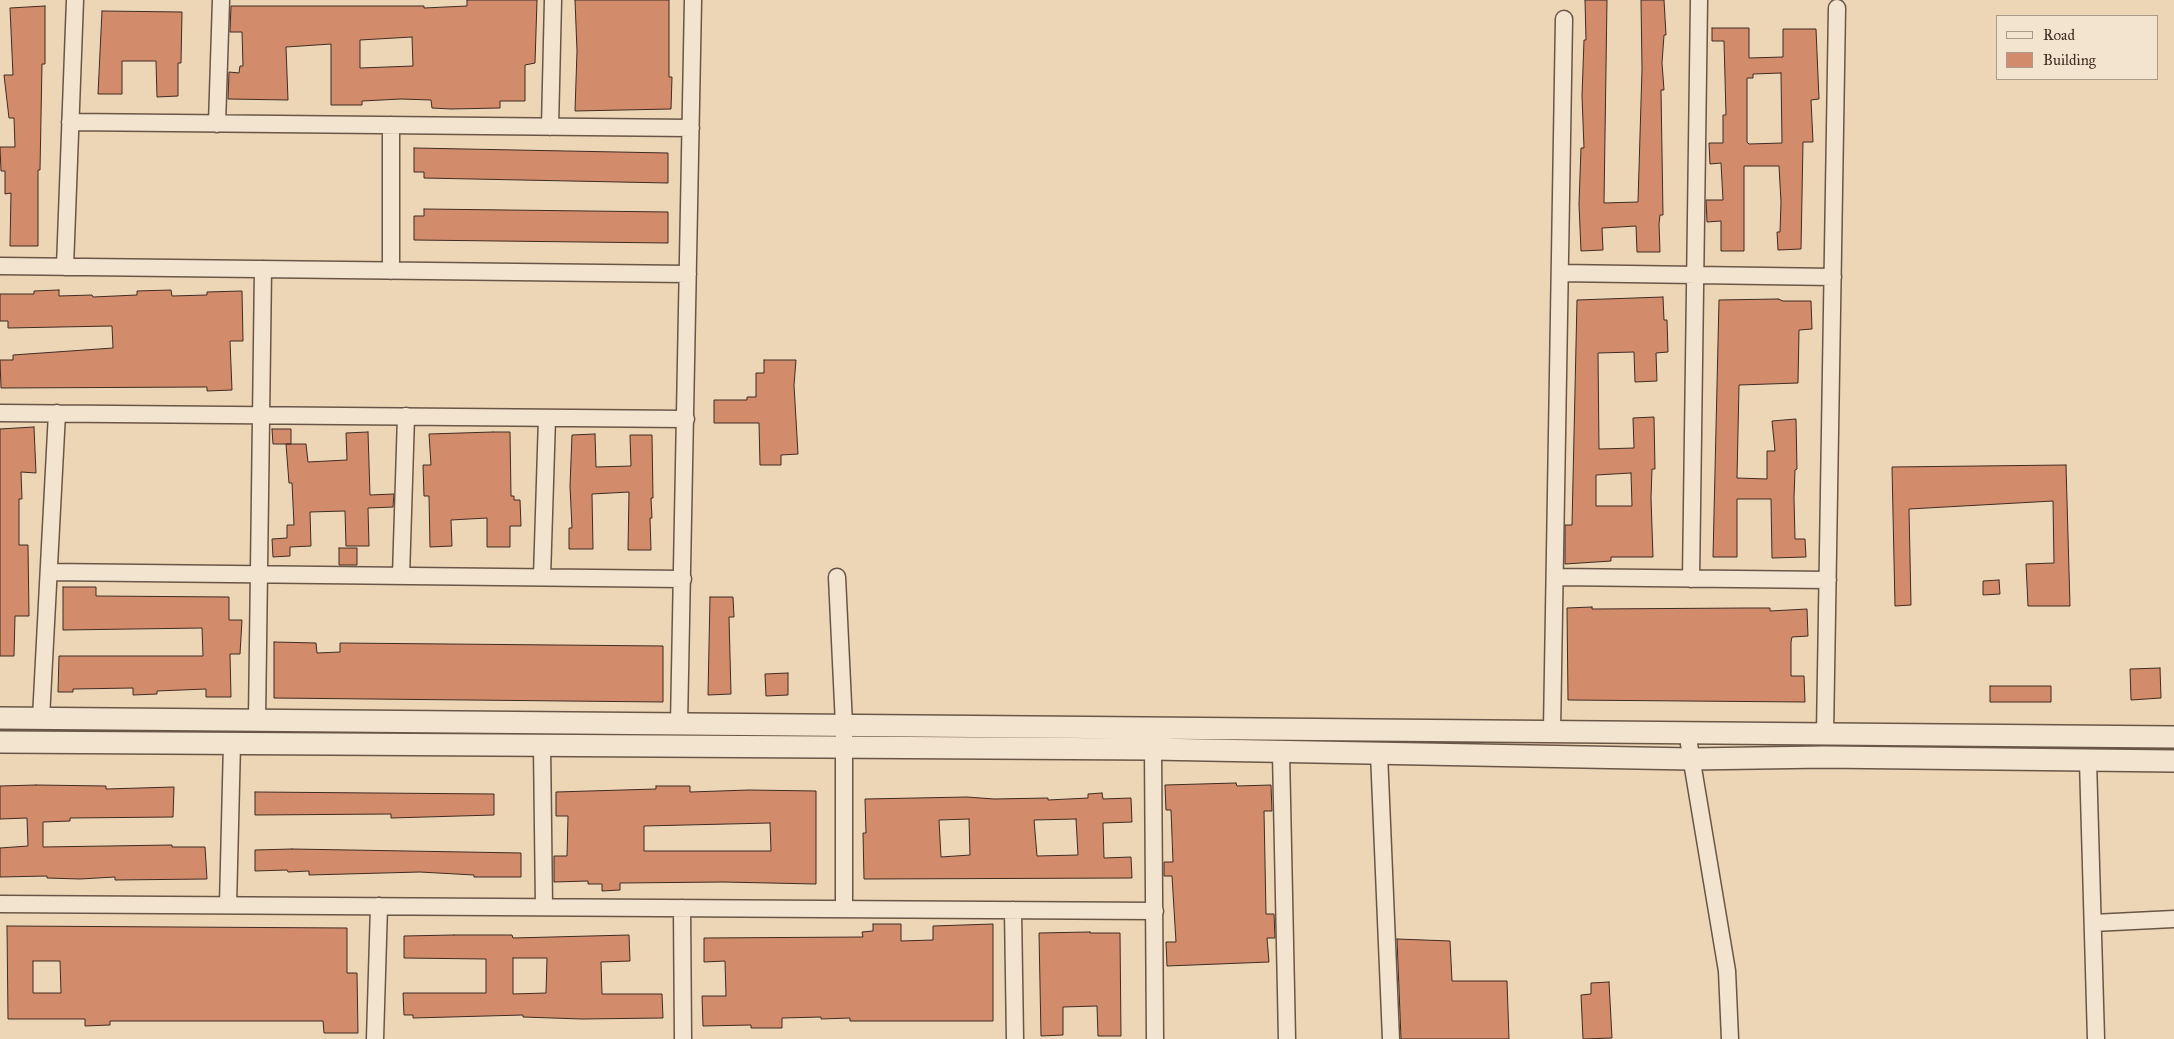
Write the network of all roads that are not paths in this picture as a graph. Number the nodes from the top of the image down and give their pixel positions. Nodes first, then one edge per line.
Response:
1 (75, 0) edge
2 (221, 0) edge
3 (553, 0) edge
4 (694, 0) edge
5 (1699, 0) edge
6 (1837, 8) dead end
7 (1564, 19) dead end
8 (70, 122) junction
9 (218, 124) junction
10 (391, 125) junction
11 (550, 127) junction
12 (691, 128) junction
13 (0, 266) edge
14 (65, 266) junction
15 (264, 269) junction
16 (391, 271) junction
17 (1560, 273) junction
18 (688, 274) junction
19 (1695, 275) junction
20 (1833, 277) junction
21 (0, 413) edge
22 (57, 413) junction
23 (262, 415) junction
24 (406, 416) junction
25 (547, 418) junction
26 (686, 419) junction
27 (49, 572) junction
28 (260, 574) junction
29 (401, 576) junction
30 (542, 577) junction
31 (836, 577) dead end
32 (1556, 577) junction
33 (1691, 578) junction
34 (682, 579) junction
35 (1828, 580) junction
36 (0, 718) edge
37 (41, 718) junction
38 (257, 719) junction
39 (679, 724) junction
40 (844, 725) junction
41 (1552, 730) junction
42 (1687, 732) junction
43 (1825, 733) junction
44 (2174, 737) edge
45 (0, 742) edge
46 (232, 743) junction
47 (542, 746) junction
48 (844, 749) junction
49 (1153, 749) junction
50 (1281, 753) junction
51 (1379, 753) junction
52 (1691, 759) junction
53 (2088, 761) junction
54 (2174, 761) edge
55 (0, 904) edge
56 (228, 905) junction
57 (379, 906) junction
58 (544, 907) junction
59 (682, 908) junction
60 (844, 909) junction
61 (1013, 910) junction
62 (1155, 911) junction
63 (2174, 920) edge
64 (2093, 923) junction
65 (375, 1039) edge
66 (683, 1039) edge
67 (1015, 1039) edge
68 (1155, 1039) edge
69 (1287, 1039) edge
70 (1391, 1039) edge
71 (1730, 1039) edge
72 (2096, 1039) edge

1 - 8 street
2 - 9 street
3 - 11 street
4 - 12 street
5 - 19 street
6 - 20 street
7 - 17 street
8 - 9 street
8 - 14 street
9 - 10 street
10 - 11 street
10 - 16 street
11 - 12 street
12 - 18 street
13 - 14 street
14 - 15 street
15 - 16 street
15 - 23 street
16 - 18 street
17 - 19 street
17 - 32 street
18 - 26 street
19 - 20 street
19 - 33 street
20 - 35 street
21 - 22 street
22 - 23 street
22 - 27 street
23 - 24 street
23 - 28 street
24 - 25 street
24 - 29 street
25 - 26 street
25 - 30 street
26 - 34 street
27 - 28 street
27 - 37 street
28 - 29 street
28 - 38 street
29 - 30 street
30 - 34 street
31 - 40 street
32 - 33 street
32 - 41 street
33 - 35 street
34 - 39 street
35 - 43 street
36 - 37 street
37 - 38 street
38 - 39 street
39 - 40 street
40 - 41 street
40 - 48 street
41 - 42 street
42 - 43 street
42 - 52 street
43 - 44 street
45 - 46 street
46 - 47 street
46 - 56 street
47 - 48 street
47 - 58 street
48 - 49 street
48 - 60 street
49 - 50 street
49 - 62 street
50 - 51 street
50 - 69 street
51 - 52 street
51 - 70 street
52 - 53 street
52 - 71 street
53 - 54 street
53 - 64 street
55 - 56 street
56 - 57 street
57 - 58 street
57 - 65 street
58 - 59 street
59 - 60 street
59 - 66 street
60 - 61 street
61 - 62 street
61 - 67 street
62 - 68 street
63 - 64 street
64 - 72 street

